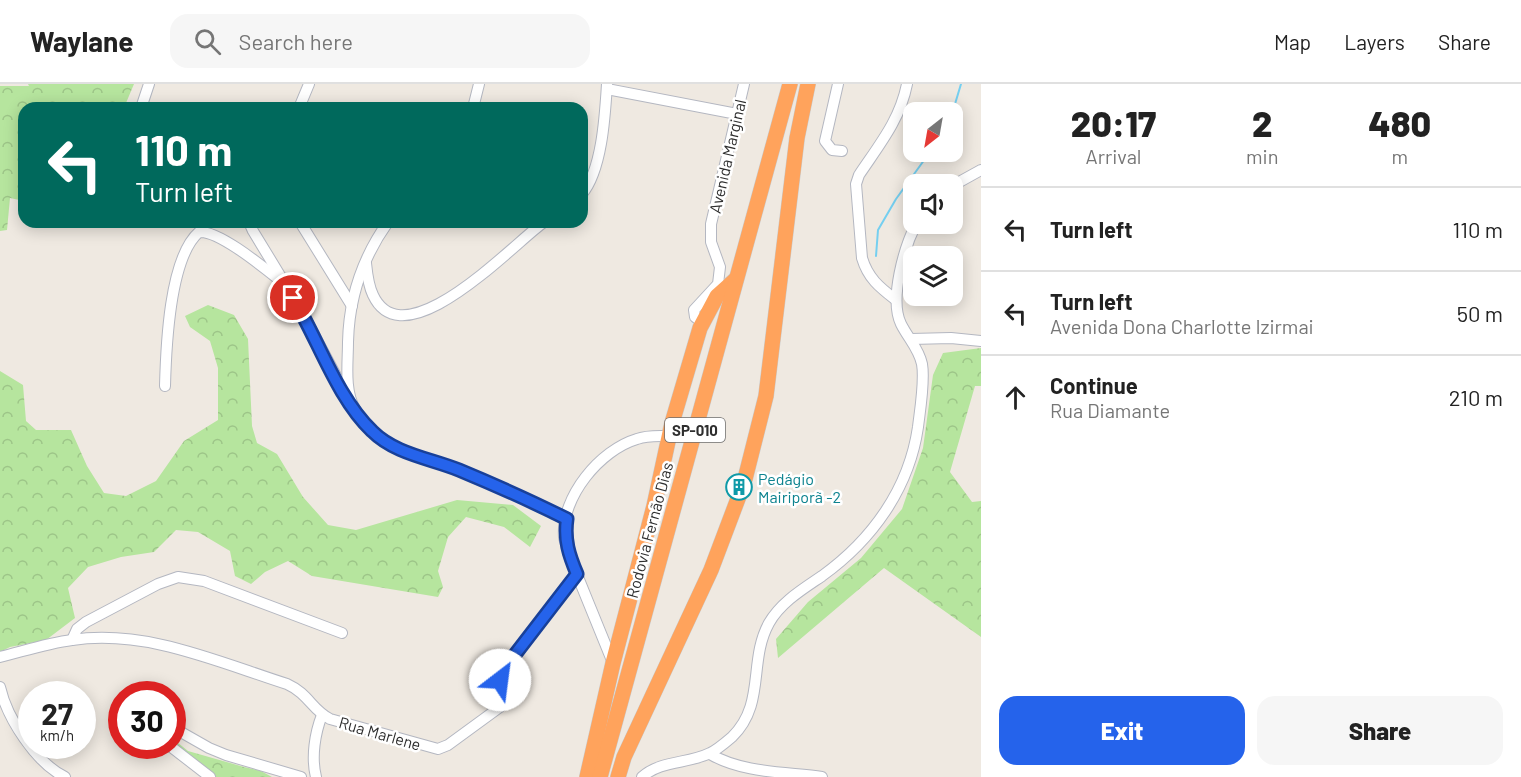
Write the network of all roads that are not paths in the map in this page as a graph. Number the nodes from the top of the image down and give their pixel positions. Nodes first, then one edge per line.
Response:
1 (149, 84) edge
2 (309, 84) edge
3 (479, 84) edge
4 (744, 84) edge
5 (790, 84) edge
6 (808, 84) edge
7 (838, 84) edge
8 (907, 84) edge
9 (607, 87) edge
10 (143, 102) edge
11 (302, 102) edge
12 (474, 102) edge
13 (737, 114) junction
14 (842, 151) dead end
15 (981, 170) edge
16 (963, 180) edge
17 (588, 187) edge
18 (252, 228) edge
19 (304, 228) edge
20 (385, 228) edge
21 (537, 228) edge
22 (912, 234) edge
23 (366, 261) junction
24 (736, 279) junction
25 (286, 285) junction
26 (896, 300) junction
27 (352, 306) junction
28 (702, 322) junction
29 (911, 339) junction
30 (981, 340) edge
31 (165, 386) dead end
32 (354, 408) junction
33 (669, 436) junction
34 (745, 479) dead end
35 (739, 496) dead end
36 (567, 519) junction
37 (577, 574) junction
38 (342, 633) dead end
39 (72, 640) junction
40 (0, 657) edge
41 (613, 663) junction
42 (0, 687) edge
43 (322, 715) junction
44 (186, 735) edge
45 (710, 754) junction
46 (186, 758) edge
47 (65, 777) edge
48 (210, 777) edge
49 (301, 777) edge
50 (316, 777) edge
51 (587, 777) edge
52 (600, 777) edge
53 (618, 777) edge
54 (642, 777) edge
55 (822, 777) edge

1 - 10 street
2 - 11 street
3 - 12 street
4 - 13 street, Avenida Marginal
5 - 24 highway, Rodovia Fernão Dias / SP-010
6 - 34 highway
7 - 14 street
8 - 26 street
9 - 13 street
9 - 17 street
13 - 28 street, Avenida Marginal
15 - 16 street
18 - 25 street
19 - 27 street
20 - 23 street
21 - 23 street
22 - 26 street
23 - 27 street
24 - 28 highway
24 - 52 highway, Rodovia Fernão Dias / SP-010
25 - 31 street
25 - 32 street
26 - 29 street
27 - 32 street
28 - 33 highway
29 - 30 street
29 - 45 street
32 - 36 street
33 - 36 street
33 - 41 highway
35 - 53 highway
36 - 37 street
37 - 41 street
37 - 43 street, Rua Marlene
38 - 39 street
39 - 40 street, Rua Marlene
39 - 43 street, Rua Marlene
41 - 51 highway
42 - 47 street
43 - 50 street
44 - 49 street
45 - 54 street
45 - 55 street
46 - 48 street

